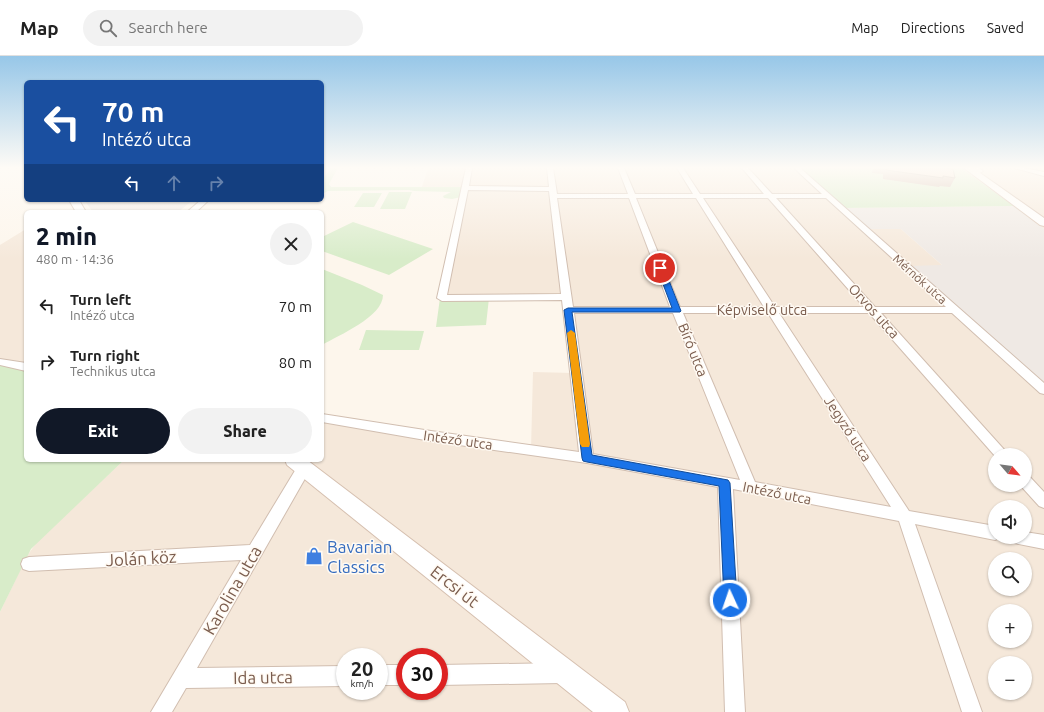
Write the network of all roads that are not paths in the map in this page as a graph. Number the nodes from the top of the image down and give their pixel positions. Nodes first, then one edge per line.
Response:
1 (463, 199) edge
2 (553, 199) edge
3 (633, 199) edge
4 (700, 199) edge
5 (772, 199) edge
6 (830, 199) edge
7 (1012, 199) edge
8 (203, 202) edge
9 (193, 210) edge
10 (1044, 223) edge
11 (566, 297) junction
12 (568, 310) junction
13 (771, 310) junction
14 (955, 310) junction
15 (677, 311) junction
16 (874, 311) junction
17 (0, 362) edge
18 (24, 367) edge
19 (1044, 390) edge
20 (324, 418) edge
21 (996, 448) edge
22 (587, 458) junction
23 (299, 464) edge
24 (724, 483) junction
25 (750, 487) junction
26 (1032, 489) edge
27 (1044, 502) edge
28 (905, 517) junction
29 (988, 532) edge
30 (1032, 540) edge
31 (1044, 542) edge
32 (254, 552) junction
33 (29, 564) dead end
34 (567, 673) junction
35 (448, 675) edge
36 (336, 676) edge
37 (182, 678) junction
38 (162, 712) edge
39 (615, 712) edge
40 (736, 712) edge
41 (972, 712) edge

1 - 11 street
2 - 11 street
3 - 15 street, Bíró utca
4 - 13 street, Jegyző utca
5 - 16 street, Orvos utca
6 - 14 street, Mérnök utca
7 - 10 main road
8 - 9 street
11 - 12 street
12 - 15 street, Képviselő utca
12 - 22 street
13 - 15 street, Képviselő utca
13 - 16 street, Képviselő utca
13 - 28 street, Jegyző utca
14 - 16 street, Képviselő utca
14 - 19 street, Mérnök utca
15 - 25 street, Bíró utca
16 - 21 street, Orvos utca
17 - 18 street
20 - 22 street, Intéző utca
22 - 24 street, Intéző utca
23 - 32 street, Karolina utca
23 - 34 main road, Ercsi út
24 - 25 street, Intéző utca
24 - 40 street
25 - 28 street, Intéző utca
26 - 27 street
28 - 29 street, Intéző utca
28 - 41 street, Jegyző utca
30 - 31 street
32 - 33 street, Jolán köz
32 - 37 street, Karolina utca
34 - 35 street
34 - 39 main road, Ercsi út
36 - 37 street, Ida utca
37 - 38 street, Karolina utca

